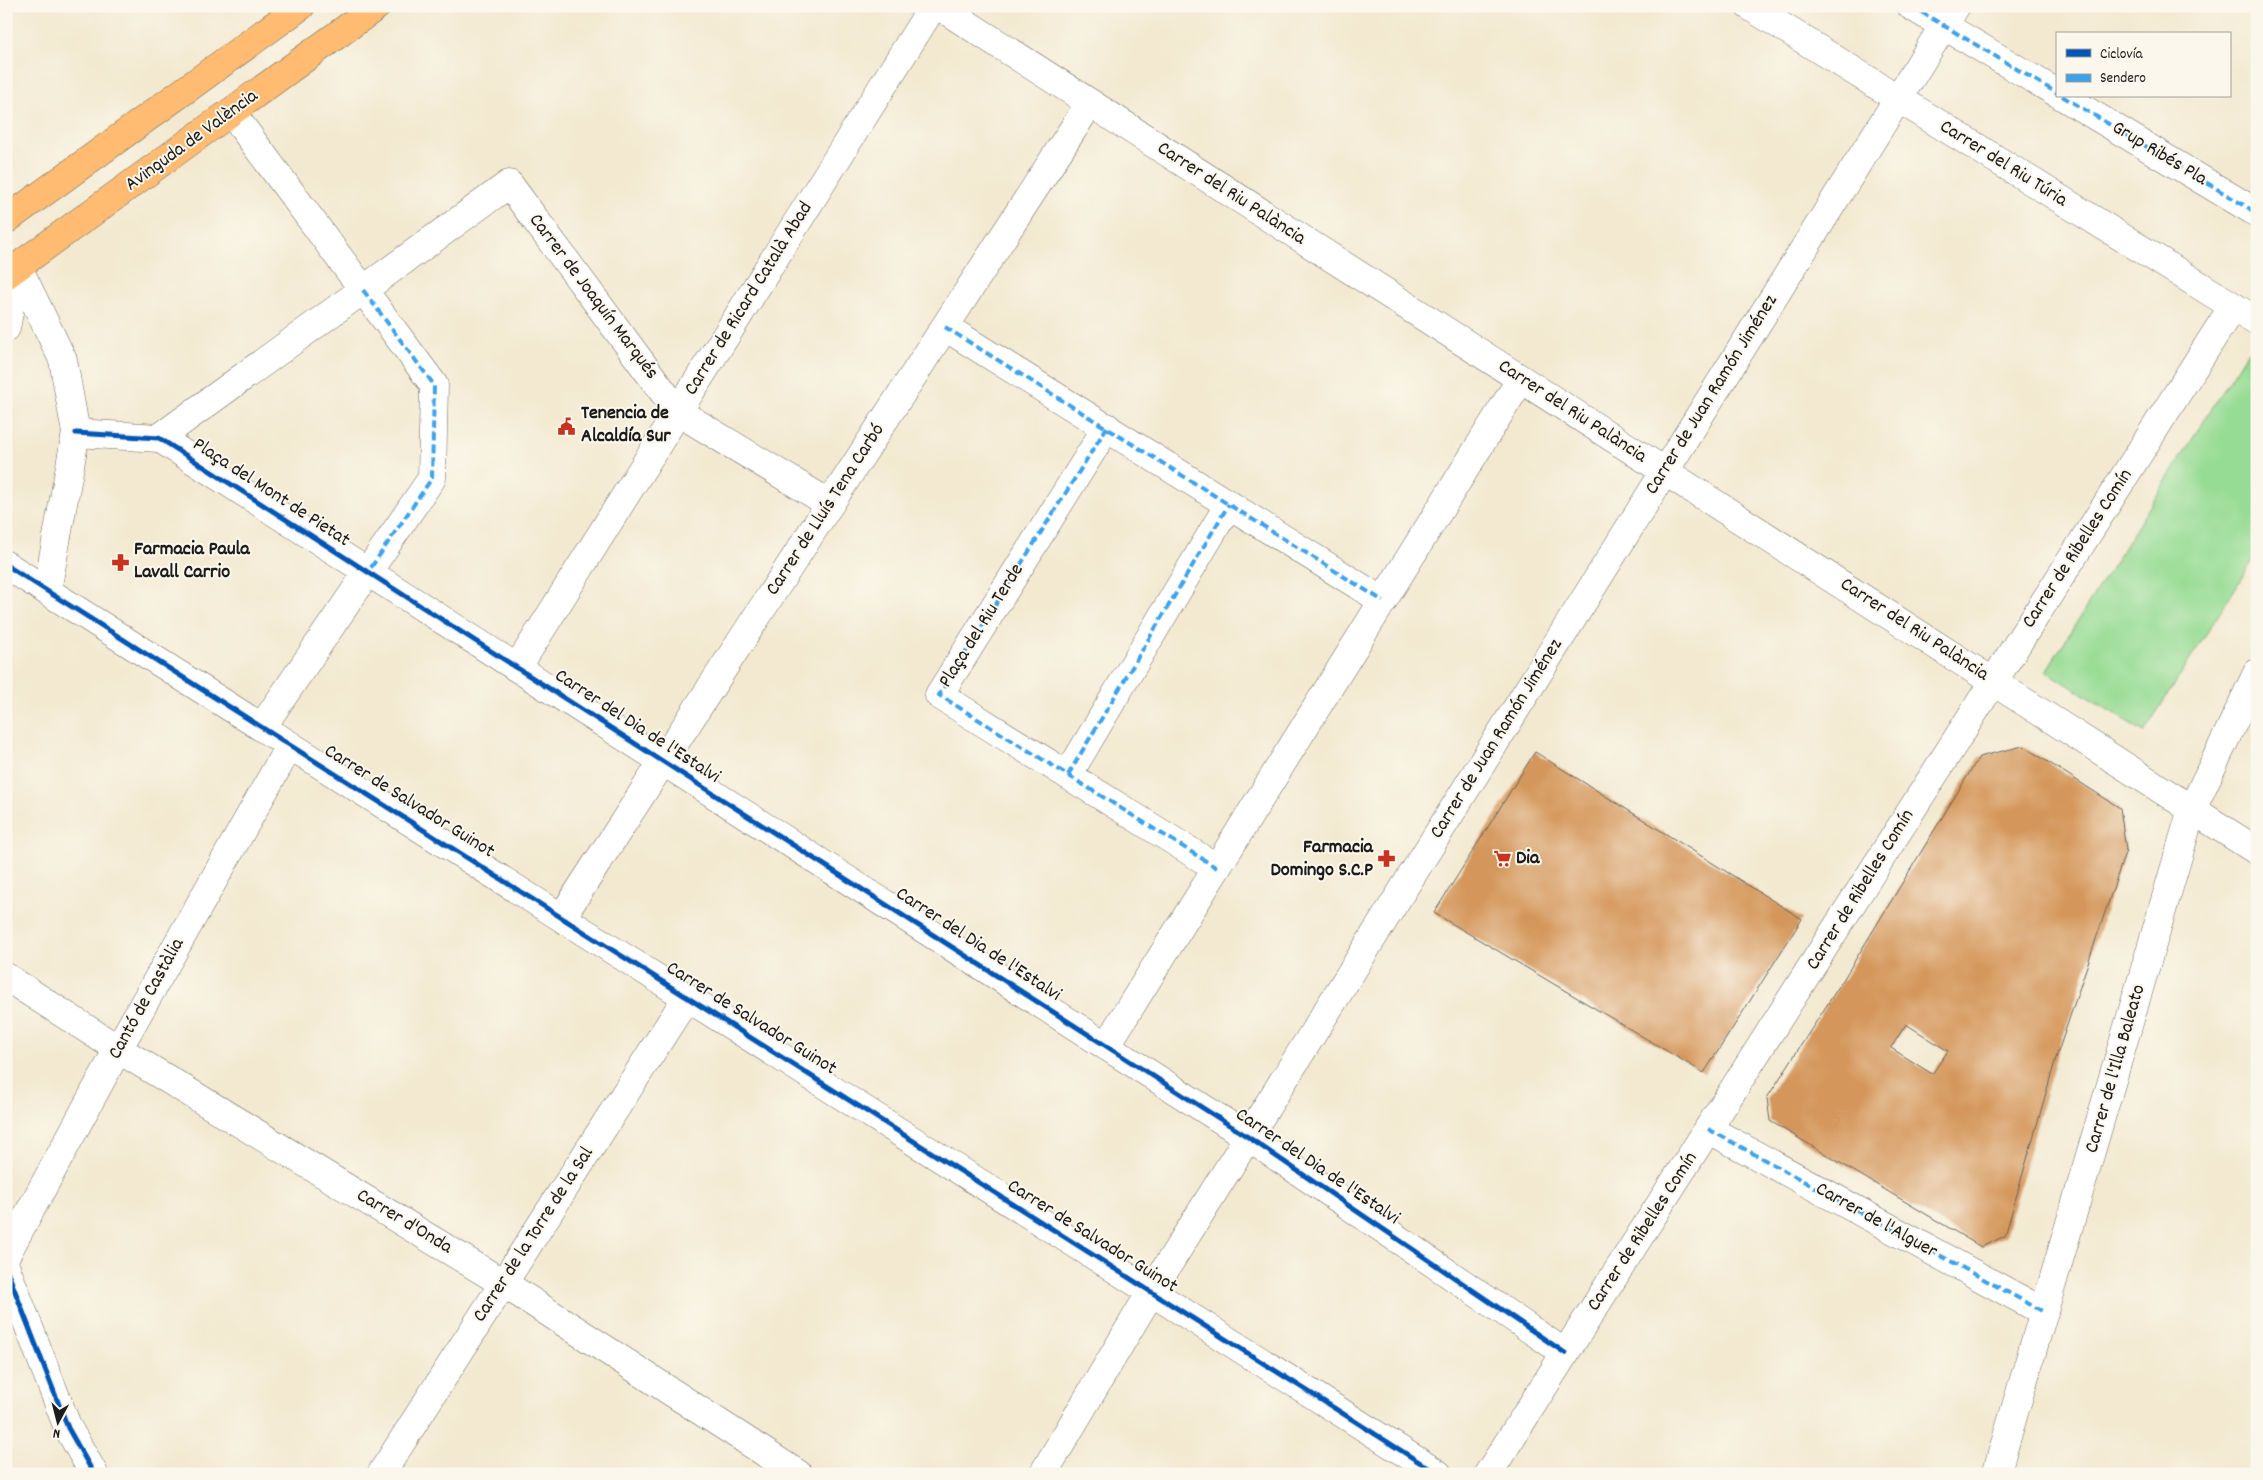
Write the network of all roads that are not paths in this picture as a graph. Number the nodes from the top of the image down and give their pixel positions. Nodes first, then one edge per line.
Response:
1 (301, 6) edge
2 (378, 6) edge
3 (934, 6) edge
4 (939, 6) edge
5 (1749, 6) edge
6 (1911, 6) edge
7 (1950, 16) edge
8 (2056, 92) edge
9 (2065, 98) edge
10 (1898, 99) junction
11 (1090, 103) junction
12 (231, 112) junction
13 (2257, 213) edge
14 (6, 220) edge
15 (12, 271) edge
16 (363, 290) junction
17 (2233, 306) junction
18 (2257, 321) edge
19 (945, 327) junction
20 (6, 328) edge
21 (1521, 380) junction
22 (678, 412) junction
23 (1107, 428) junction
24 (76, 433) junction
25 (159, 438) junction
26 (1665, 472) junction
27 (830, 504) junction
28 (1229, 504) junction
29 (6, 565) edge
30 (368, 572) junction
31 (47, 591) junction
32 (1383, 601) junction
33 (517, 668) junction
34 (2257, 673) edge
35 (1994, 681) junction
36 (262, 727) junction
37 (290, 745) junction
38 (663, 761) junction
39 (1068, 775) junction
40 (2192, 809) junction
41 (2257, 850) edge
42 (1217, 868) junction
43 (562, 917) junction
44 (6, 977) edge
45 (687, 997) junction
46 (1106, 1046) junction
47 (118, 1049) junction
48 (1708, 1129) junction
49 (1248, 1137) junction
50 (6, 1255) edge
51 (6, 1268) edge
52 (503, 1283) junction
53 (1151, 1292) junction
54 (2044, 1312) junction
55 (1565, 1354) junction
56 (762, 1464) edge
57 (94, 1474) edge
58 (381, 1474) edge
59 (798, 1474) edge
60 (1043, 1474) edge
61 (1438, 1474) edge
62 (1488, 1474) edge
63 (1996, 1474) edge

1 - 14 main road
2 - 12 main road, Avinguda de València
3 - 22 street, Carrer de Ricard Català Abad
4 - 11 street, Carrer del Riu Palància
5 - 10 street, Carrer del Riu Túria
6 - 7 street
7 - 8 street
7 - 10 street, Carrer de Juan Ramón Jiménez
9 - 13 street, Grup Ribés Pla
10 - 17 street, Carrer del Riu Túria
10 - 26 street, Carrer de Juan Ramón Jiménez
11 - 19 street, Carrer de Lluís Tena Carbó
11 - 21 street, Carrer del Riu Palància
12 - 15 main road, Avinguda de València
12 - 16 street
15 - 20 street
15 - 24 street
16 - 22 street, Carrer de Joaquín Marqués
16 - 25 street, Plaça del Mont de Pietat
16 - 30 street
17 - 18 street, Carrer del Riu Túria
17 - 35 street, Carrer de Ribelles Comín
19 - 23 street
19 - 27 street, Carrer de Lluís Tena Carbó
21 - 26 street, Carrer del Riu Palància
21 - 32 street
22 - 27 street, Carrer de Joaquín Marqués
22 - 33 street, Carrer de Ricard Català Abad
23 - 28 street
23 - 39 street, Plaça del Riu Terde
24 - 25 street
24 - 31 street
25 - 30 street, Plaça del Mont de Pietat
26 - 35 street, Carrer del Riu Palància
26 - 49 street, Carrer de Juan Ramón Jiménez
27 - 38 street, Carrer de Lluís Tena Carbó
28 - 32 street
28 - 39 street
29 - 31 street, Carrer de Salvador Guinot
30 - 33 street, Carrer del Dia de l'Estalvi
30 - 36 street
31 - 36 street, Carrer de Salvador Guinot
32 - 42 street
33 - 38 street, Carrer del Dia de l'Estalvi
34 - 40 street, Carrer de l'Illa Baleato
35 - 40 street, Carrer del Riu Palància
35 - 48 street, Carrer de Ribelles Comín
36 - 37 street, Carrer de Salvador Guinot
37 - 43 street, Carrer de Salvador Guinot
37 - 47 street, Cantó de Castàlia
38 - 43 street, Carrer de Lluís Tena Carbó
38 - 46 street, Carrer del Dia de l'Estalvi
39 - 42 street, Plaça del Riu Terde
40 - 41 street, Carrer del Riu Palància
40 - 54 street, Carrer de l'Illa Baleato
42 - 46 street
43 - 45 street, Carrer de Salvador Guinot
44 - 47 street, Carrer d'Onda
45 - 52 street, Carrer de la Torre de la Sal
45 - 53 street, Carrer de Salvador Guinot
46 - 49 street, Carrer del Dia de l'Estalvi
47 - 50 street, Cantó de Castàlia
47 - 52 street, Carrer d'Onda
48 - 54 street, Carrer de l'Alguer
48 - 55 street, Carrer de Ribelles Comín
49 - 53 street, Carrer de Juan Ramón Jiménez
49 - 55 street, Carrer del Dia de l'Estalvi
51 - 57 street
52 - 56 street, Carrer d'Onda
52 - 58 street, Carrer de la Torre de la Sal
53 - 60 street, Carrer de Juan Ramón Jiménez
53 - 61 street, Carrer de Salvador Guinot
54 - 63 street, Carrer de l'Illa Baleato
55 - 62 street, Carrer de Ribelles Comín
56 - 59 street, Carrer d'Onda

